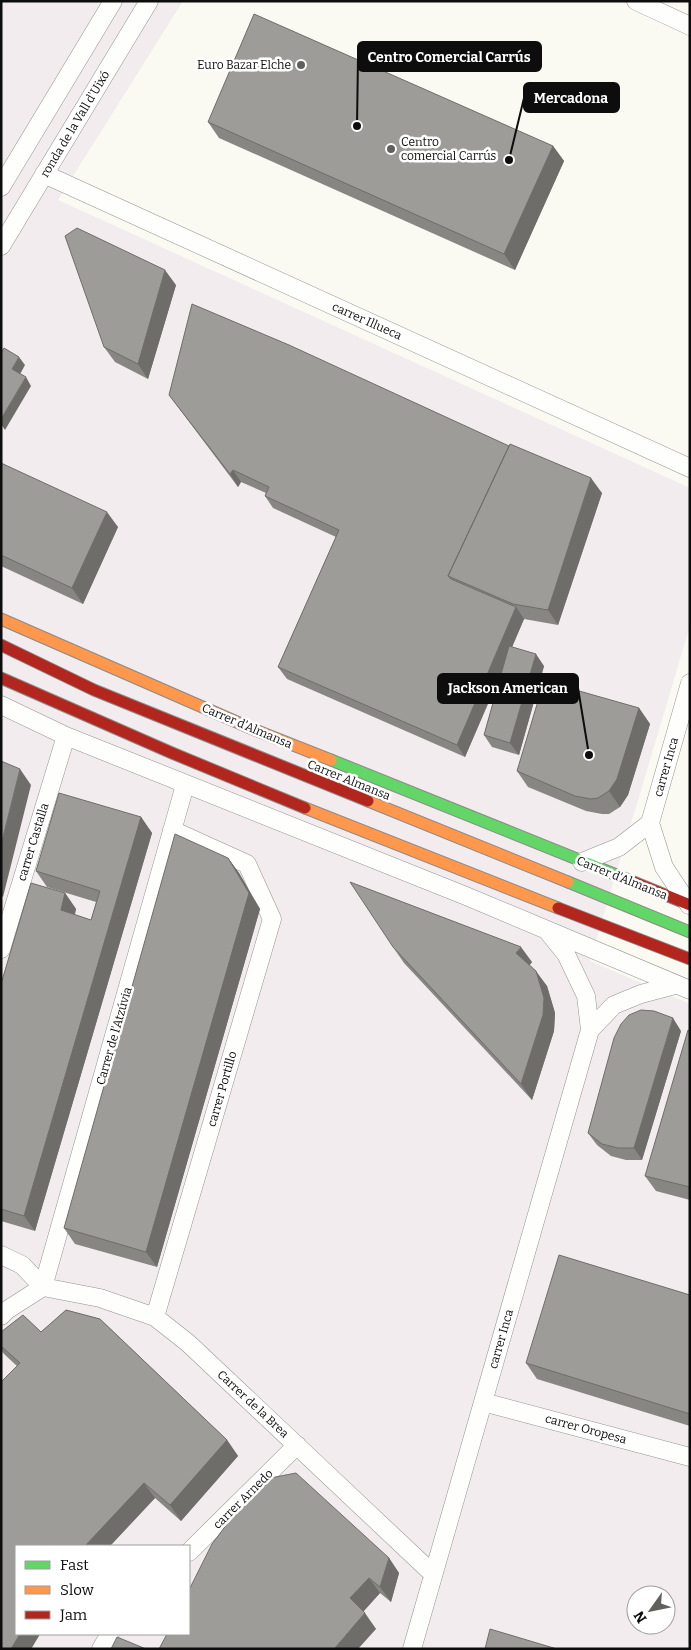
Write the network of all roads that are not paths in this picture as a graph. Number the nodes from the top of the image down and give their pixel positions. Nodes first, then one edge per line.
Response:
1 (113, 1) edge
2 (149, 1) edge
3 (636, 1) edge
4 (690, 26) edge
5 (44, 174) junction
6 (1, 187) edge
7 (1, 246) edge
8 (690, 468) edge
9 (1, 619) edge
10 (1, 645) edge
11 (1, 678) edge
12 (690, 683) edge
13 (1, 705) edge
14 (66, 736) junction
15 (185, 785) junction
16 (650, 823) junction
17 (172, 830) junction
18 (582, 862) junction
19 (689, 905) edge
20 (6, 915) edge
21 (547, 931) junction
22 (690, 932) edge
23 (1, 948) edge
24 (690, 959) edge
25 (683, 988) edge
26 (590, 1030) junction
27 (1, 1255) edge
28 (43, 1287) junction
29 (1, 1316) edge
30 (155, 1317) junction
31 (483, 1402) junction
32 (297, 1446) junction
33 (690, 1457) edge
34 (190, 1551) edge
35 (434, 1574) junction
36 (109, 1635) edge
37 (101, 1649) edge
38 (412, 1649) edge

1 - 6 street
2 - 5 street, ronda de la Vall d'Uixó
3 - 4 street
5 - 7 street, ronda de la Vall d'Uixó
5 - 8 street, carrer Illueca
9 - 18 main road, Carrer d'Almansa
10 - 22 main road, Carrer Almansa
11 - 24 main road
12 - 16 street, carrer Inca
13 - 14 street
14 - 15 street
14 - 20 street, carrer Castalla
15 - 17 street, Carrer de l'Atzúvia
15 - 21 street
16 - 18 street
16 - 19 street
17 - 28 street, Carrer de l'Atzúvia
17 - 30 street, carrer Portillo
18 - 19 main road, Carrer d'Almansa
20 - 23 street, carrer Castalla
21 - 25 street
21 - 26 street
25 - 26 street
26 - 31 street, carrer Inca
27 - 28 street
28 - 29 street
28 - 30 street, Carrer de la Brea
30 - 32 street, Carrer de la Brea
31 - 33 street, carrer Oropesa
31 - 35 street, carrer Inca
32 - 34 street, carrer Arnedo
32 - 35 street, Carrer de la Brea
35 - 38 street, carrer Inca
36 - 37 street

